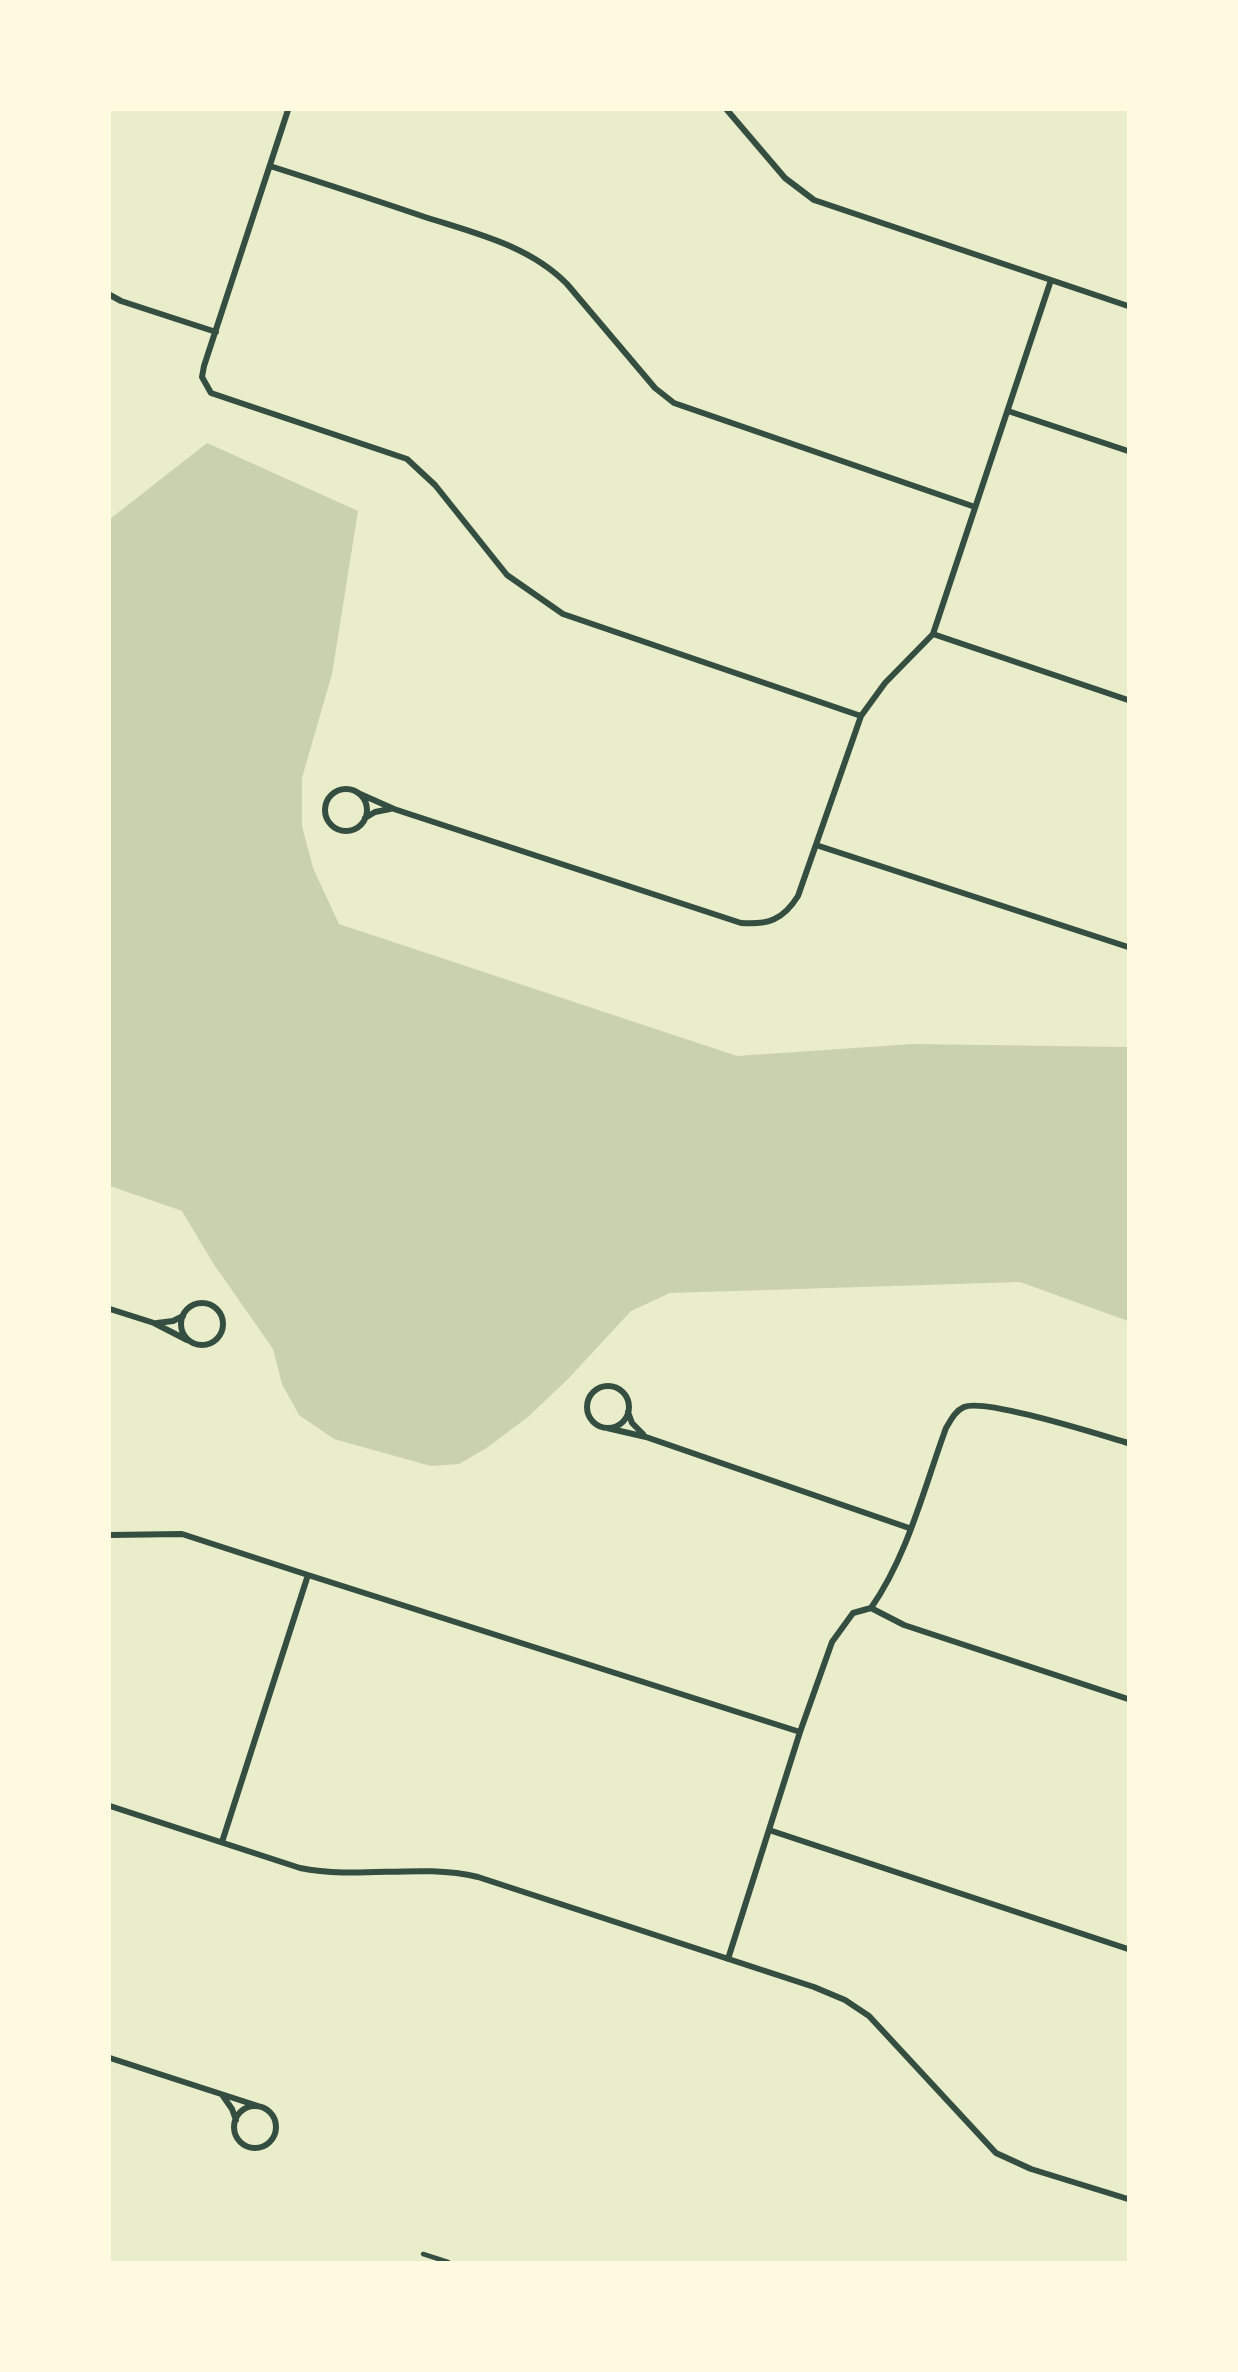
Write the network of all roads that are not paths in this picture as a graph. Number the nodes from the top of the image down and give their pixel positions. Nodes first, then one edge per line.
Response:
1 (288, 110) edge
2 (727, 110) edge
3 (270, 166) junction
4 (1051, 280) junction
5 (110, 295) edge
6 (1128, 306) edge
7 (216, 332) junction
8 (1008, 411) junction
9 (1128, 451) edge
10 (975, 507) junction
11 (933, 634) junction
12 (1128, 700) edge
13 (861, 716) junction
14 (358, 793) junction
15 (394, 809) junction
16 (365, 818) junction
17 (816, 845) junction
18 (1128, 947) edge
19 (110, 1309) edge
20 (183, 1316) junction
21 (154, 1323) junction
22 (189, 1341) junction
23 (628, 1412) junction
24 (607, 1428) junction
25 (646, 1437) junction
26 (1128, 1443) edge
27 (909, 1528) junction
28 (110, 1535) edge
29 (308, 1575) junction
30 (872, 1608) junction
31 (1128, 1699) edge
32 (800, 1732) junction
33 (110, 1806) edge
34 (770, 1830) junction
35 (222, 1842) junction
36 (1127, 1947) edge
37 (728, 1959) junction
38 (110, 2058) edge
39 (220, 2094) junction
40 (258, 2106) junction
41 (236, 2120) junction
42 (1128, 2199) edge
43 (423, 2254) dead end
44 (448, 2262) edge

1 - 3 street
2 - 4 street
3 - 7 street
3 - 10 street
4 - 6 street
4 - 8 street
5 - 7 street
7 - 13 street
8 - 9 street
8 - 10 street
10 - 11 street
11 - 12 street
11 - 13 street
13 - 17 street
14 - 15 street
14 - 16 street
14 - 16 street
15 - 16 street
15 - 17 street
17 - 18 street
19 - 21 street
20 - 21 street
20 - 22 street
20 - 22 street
21 - 22 street
23 - 24 street
23 - 24 street
23 - 25 street
24 - 25 street
25 - 27 street
26 - 27 street
27 - 30 street
28 - 29 street
29 - 32 street
29 - 35 street
30 - 31 street
30 - 32 street
32 - 34 street
33 - 35 street
34 - 36 street
34 - 37 street
35 - 37 street
37 - 42 street
38 - 39 street
39 - 40 street
39 - 41 street
40 - 41 street
40 - 41 street
43 - 44 lane

